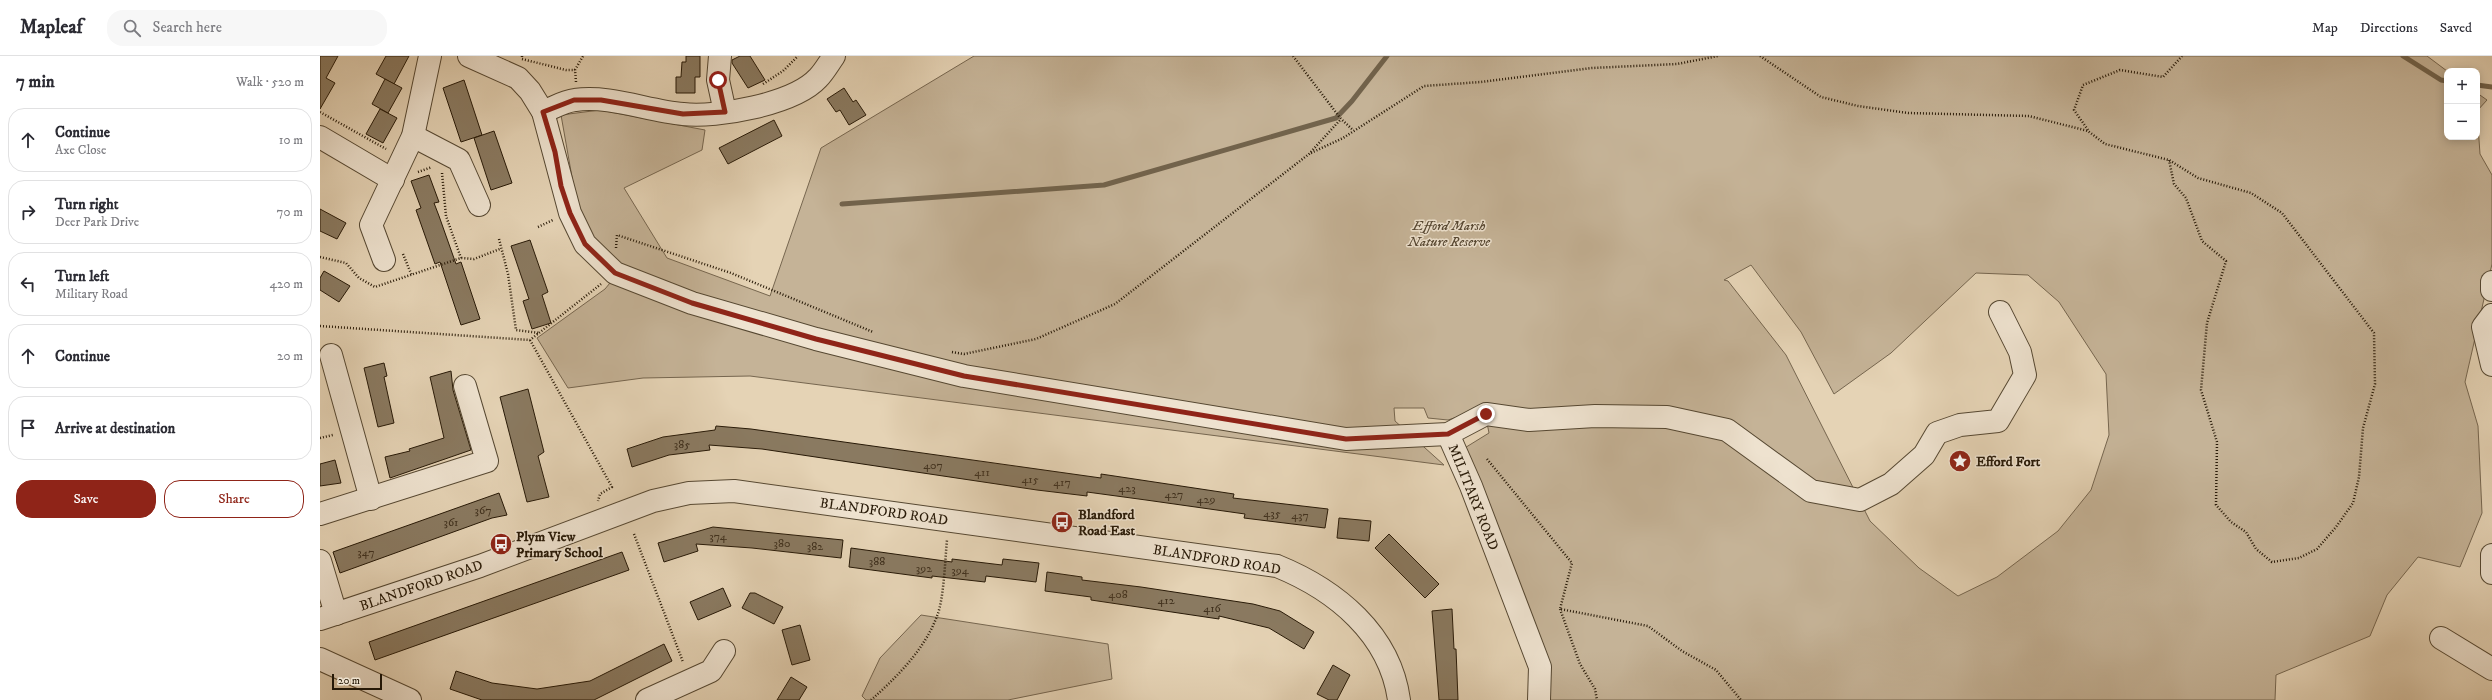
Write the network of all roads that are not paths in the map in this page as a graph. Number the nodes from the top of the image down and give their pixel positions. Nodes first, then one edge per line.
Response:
1 (430, 56) edge
2 (469, 56) edge
3 (720, 56) edge
4 (834, 56) edge
5 (543, 112) junction
6 (725, 112) junction
7 (413, 136) junction
8 (320, 137) edge
9 (393, 179) junction
10 (479, 205) dead end
11 (384, 260) dead end
12 (2492, 282) edge
13 (2492, 290) edge
14 (2000, 312) dead end
15 (2492, 315) edge
16 (331, 355) dead end
17 (2492, 365) edge
18 (465, 386) dead end
19 (1448, 434) junction
20 (371, 499) junction
21 (320, 514) edge
22 (2492, 555) edge
23 (320, 561) edge
24 (2492, 573) edge
25 (328, 617) edge
26 (2441, 638) dead end
27 (724, 651) dead end
28 (320, 660) edge
29 (2492, 669) edge
30 (410, 700) edge
31 (647, 700) edge
32 (1399, 700) edge
33 (1539, 700) edge

1 - 7 street
2 - 5 street, MILITARY ROAD
3 - 6 street
4 - 6 street
5 - 6 street
5 - 19 street, MILITARY ROAD
7 - 9 street
7 - 10 street
8 - 9 street
9 - 11 street
12 - 13 street
14 - 19 street
15 - 17 street
16 - 20 street
18 - 20 street
19 - 33 street, MILITARY ROAD
20 - 21 street
22 - 24 street
23 - 25 street
25 - 32 street, BLANDFORD ROAD
26 - 29 street
27 - 31 street
28 - 30 street

